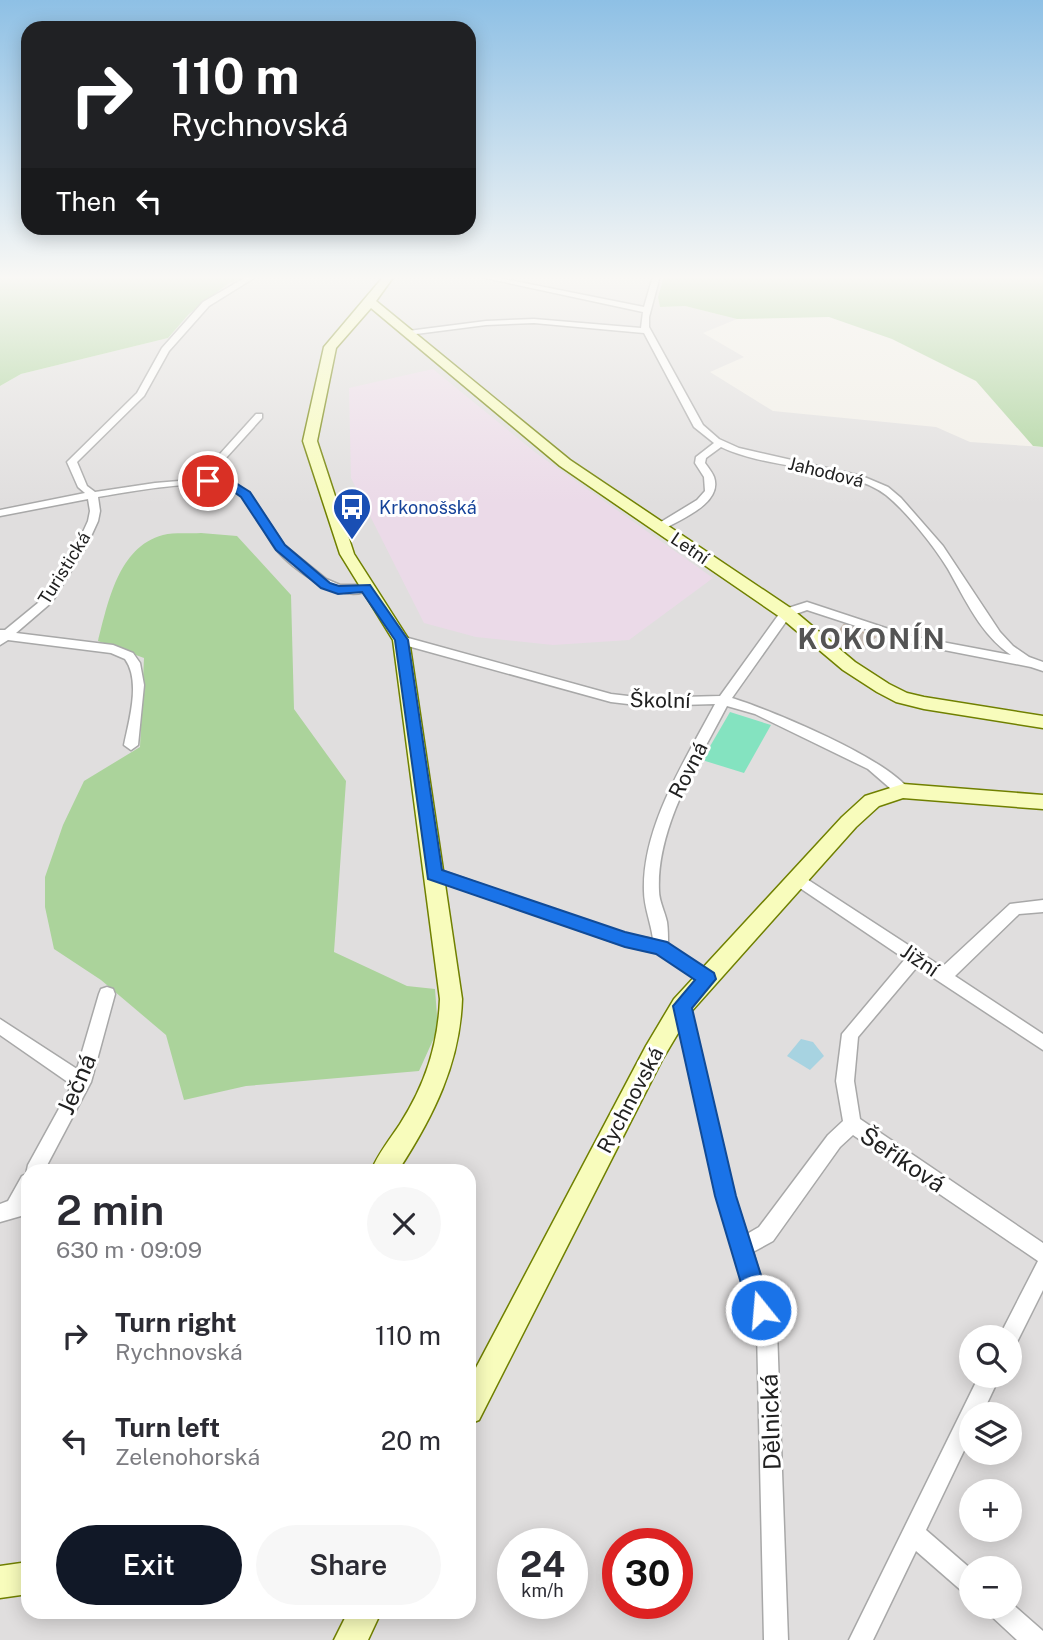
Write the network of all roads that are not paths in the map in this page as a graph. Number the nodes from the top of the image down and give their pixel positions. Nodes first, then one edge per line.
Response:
1 (164, 353) edge
2 (328, 353) edge
3 (431, 353) edge
4 (659, 353) edge
5 (259, 416) dead end
6 (719, 443) junction
7 (208, 481) junction
8 (93, 495) junction
9 (0, 513) edge
10 (660, 527) junction
11 (366, 588) junction
12 (786, 613) junction
13 (2, 637) edge
14 (401, 640) junction
15 (1030, 663) junction
16 (1043, 667) edge
17 (724, 701) junction
18 (1043, 722) edge
19 (131, 745) dead end
20 (903, 791) junction
21 (1043, 803) edge
22 (434, 874) junction
23 (796, 878) junction
24 (1043, 906) edge
25 (661, 947) junction
26 (916, 958) junction
27 (944, 976) junction
28 (707, 979) junction
29 (107, 994) dead end
30 (682, 1006) junction
31 (0, 1026) edge
32 (1043, 1043) edge
33 (82, 1082) junction
34 (852, 1124) junction
35 (38, 1164) edge
36 (388, 1164) edge
37 (21, 1196) edge
38 (0, 1213) edge
39 (741, 1248) junction
40 (1043, 1254) edge
41 (1043, 1269) edge
42 (1015, 1325) edge
43 (476, 1396) edge
44 (959, 1438) edge
45 (912, 1533) junction
46 (959, 1574) edge
47 (21, 1579) edge
48 (0, 1582) edge
49 (361, 1619) edge
50 (1012, 1619) edge
51 (776, 1639) edge
52 (350, 1640) edge
53 (861, 1640) edge
54 (1035, 1640) edge

1 - 8 street
2 - 11 street
3 - 10 street, Letní
4 - 6 street, Jahodová
5 - 7 street
6 - 10 street
6 - 15 street, Jahodová
7 - 8 street
7 - 11 street
8 - 9 street
8 - 13 street, Turistická
10 - 12 street, Letní
11 - 14 street
12 - 15 street
12 - 17 street, Rovná
12 - 18 street, Letní
13 - 19 street, Turistická
14 - 17 street, Školní
14 - 22 street
15 - 16 street, Jahodová
17 - 20 street, Školní
17 - 25 street, Rovná
20 - 21 street, Rychnovská
20 - 23 street, Rychnovská
22 - 25 street
22 - 36 street
23 - 26 street, Jižní
23 - 28 street, Rychnovská
24 - 27 street
25 - 28 street
26 - 27 street, Jižní
26 - 34 street, Šeříková
27 - 32 street, Jižní
28 - 30 street, Rychnovská
29 - 33 street, Ječná
30 - 39 street, Dělnická
30 - 43 street, Rychnovská
31 - 33 street
33 - 35 street, Ječná
34 - 39 street
34 - 40 street, Šeříková
37 - 38 street
39 - 51 street, Dělnická
41 - 42 street
44 - 45 street
45 - 46 street
45 - 53 street
47 - 48 street
49 - 52 street
50 - 54 street

